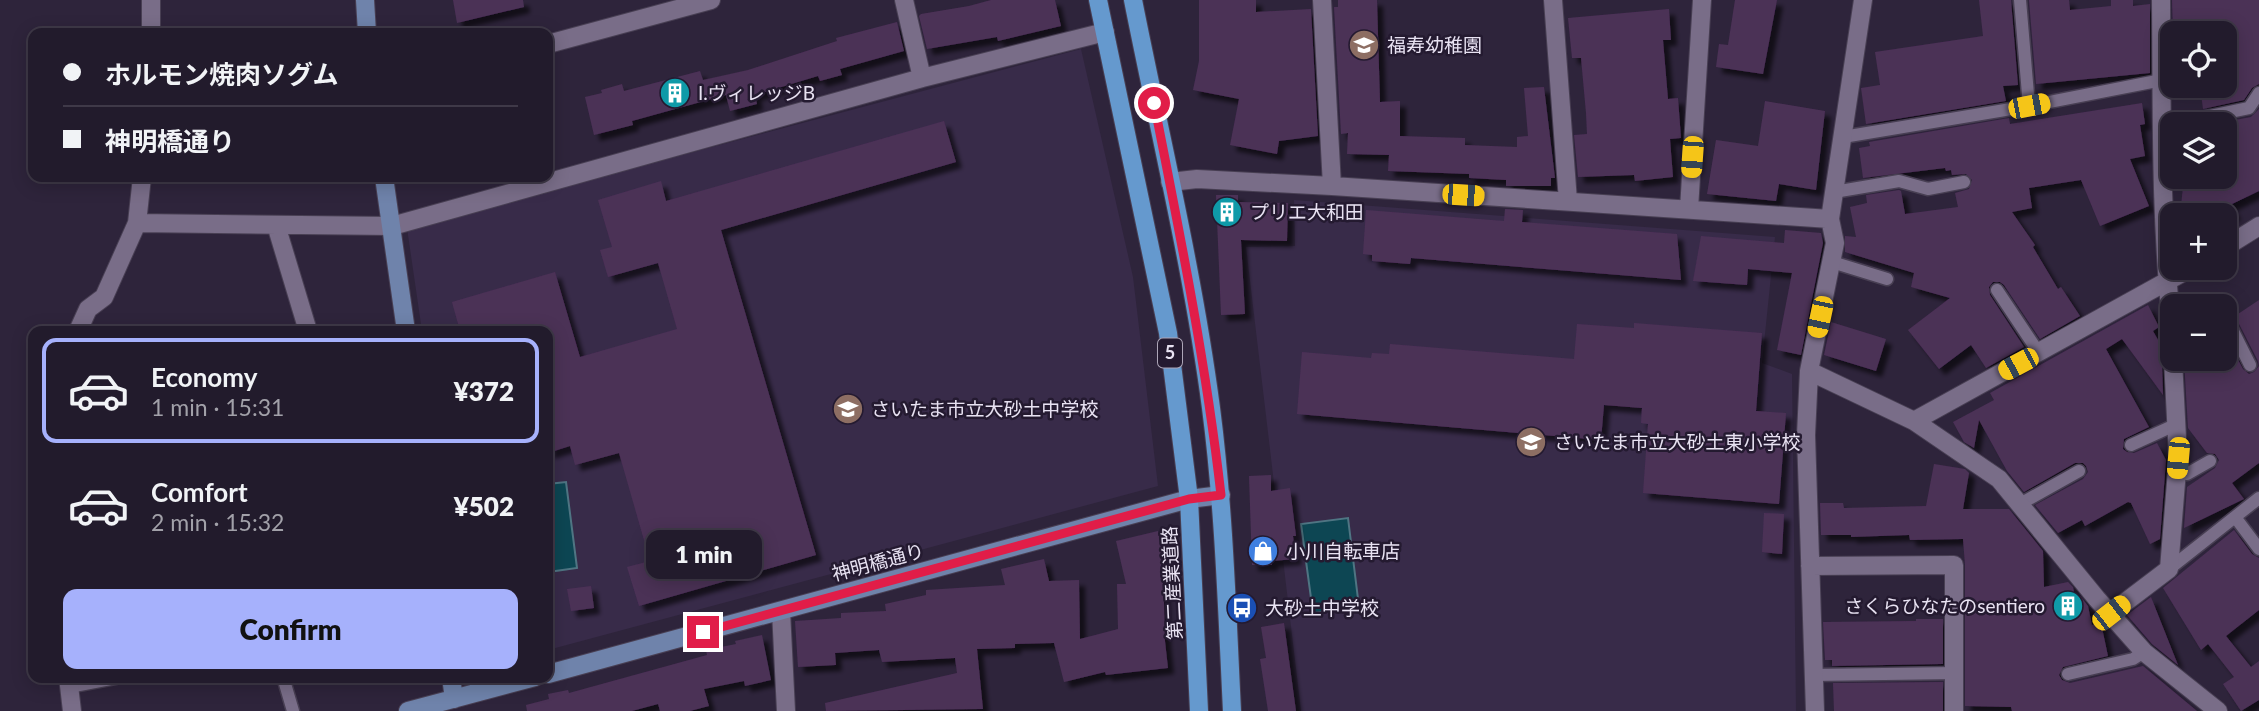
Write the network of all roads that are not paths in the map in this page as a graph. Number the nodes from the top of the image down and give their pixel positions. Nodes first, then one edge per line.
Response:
1 (151, 0) edge
2 (365, 0) edge
3 (711, 0) edge
4 (904, 0) edge
5 (1098, 0) edge
6 (1133, 0) edge
7 (1322, 0) edge
8 (1553, 0) edge
9 (1702, 0) edge
10 (1863, 0) edge
11 (2021, 0) edge
12 (2161, 0) edge
13 (2162, 21) edge
14 (151, 28) edge
15 (367, 28) edge
16 (1105, 32) junction
17 (553, 43) edge
18 (2160, 69) edge
19 (922, 78) junction
20 (2259, 93) edge
21 (2029, 106) junction
22 (2230, 112) edge
23 (1843, 137) junction
24 (553, 181) edge
25 (141, 182) edge
26 (385, 182) edge
27 (550, 182) edge
28 (1170, 182) junction
29 (1964, 182) dead end
30 (1332, 186) junction
31 (2164, 189) edge
32 (1834, 192) junction
33 (1568, 201) junction
34 (1689, 209) junction
35 (1830, 219) junction
36 (137, 223) junction
37 (276, 225) junction
38 (392, 226) junction
39 (2259, 226) edge
40 (2237, 240) edge
41 (1832, 262) junction
42 (1887, 279) dead end
43 (2172, 280) edge
44 (2167, 283) junction
45 (1997, 290) dead end
46 (2168, 294) edge
47 (80, 326) edge
48 (306, 326) edge
49 (405, 326) edge
50 (2237, 340) edge
51 (2039, 353) junction
52 (2249, 365) dead end
53 (1809, 371) junction
54 (2173, 371) edge
55 (1914, 421) junction
56 (2175, 425) junction
57 (2131, 445) dead end
58 (2210, 461) dead end
59 (2079, 471) dead end
60 (2177, 473) junction
61 (1221, 495) junction
62 (2259, 498) edge
63 (1189, 499) junction
64 (2020, 504) junction
65 (2235, 517) junction
66 (2259, 549) edge
67 (1810, 566) junction
68 (2169, 569) junction
69 (781, 611) junction
70 (2111, 613) junction
71 (2144, 652) junction
72 (553, 673) edge
73 (1955, 673) junction
74 (2068, 674) dead end
75 (1814, 675) junction
76 (68, 683) edge
77 (285, 683) edge
78 (452, 683) edge
79 (513, 683) edge
80 (454, 699) junction
81 (72, 711) edge
82 (293, 711) edge
83 (412, 711) edge
84 (786, 711) edge
85 (1199, 711) edge
86 (1232, 711) edge
87 (1815, 711) edge
88 (1955, 711) edge
89 (2218, 711) edge

1 - 14 street
2 - 15 street
3 - 17 street
4 - 19 street
5 - 16 main road, 第二産業道路 / 5
6 - 28 main road, 5
7 - 30 street
8 - 33 street
9 - 34 street
10 - 23 street
11 - 21 lane
12 - 13 street
16 - 19 street
16 - 63 main road, 第二産業道路 / 5
18 - 21 lane
19 - 24 street
20 - 22 lane
21 - 23 lane
23 - 32 street
25 - 36 street
26 - 38 street
27 - 38 street
28 - 30 street
28 - 61 main road, 5
29 - 32 lane
30 - 33 street
31 - 44 street
32 - 35 street
33 - 34 street
34 - 35 street
35 - 41 street
36 - 37 street
36 - 47 street
37 - 38 street
37 - 48 street
38 - 49 street
39 - 40 street
41 - 42 lane
41 - 53 street
43 - 44 street
44 - 46 street
44 - 51 street
45 - 51 lane
50 - 52 lane
51 - 55 street
53 - 55 street
53 - 67 street
54 - 56 street
55 - 64 street
56 - 57 lane
56 - 60 street
58 - 60 lane
59 - 64 lane
60 - 68 street
61 - 63 street, 神明橋通り
61 - 86 main road, 5
62 - 65 lane
63 - 69 street, 神明橋通り
63 - 85 main road, 第二産業道路 / 5
64 - 70 street
65 - 66 lane
65 - 68 lane
67 - 73 street
67 - 75 street
68 - 70 street
69 - 72 street, 神明橋通り
69 - 84 street
70 - 71 street
71 - 74 lane
71 - 89 street
73 - 75 lane
73 - 88 street
75 - 87 street
76 - 81 street
77 - 82 lane
78 - 80 street
79 - 80 street
80 - 83 street

